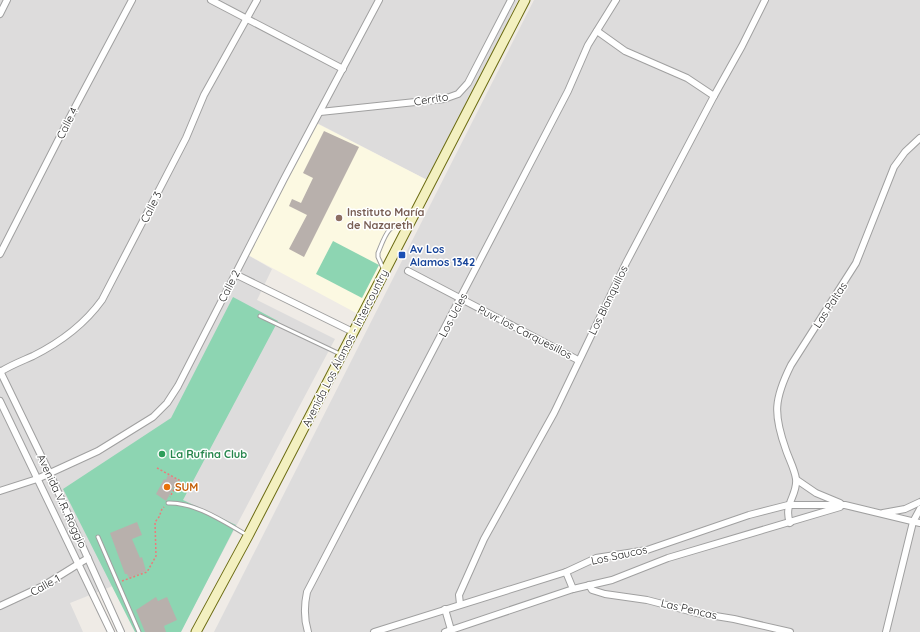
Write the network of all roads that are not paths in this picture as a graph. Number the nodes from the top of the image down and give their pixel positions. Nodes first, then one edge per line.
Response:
1 (7, 0) edge
2 (132, 0) edge
3 (211, 0) edge
4 (257, 0) edge
5 (379, 0) edge
6 (510, 0) edge
7 (525, 0) edge
8 (616, 0) edge
9 (765, 0) edge
10 (0, 14) edge
11 (247, 19) junction
12 (597, 31) junction
13 (343, 69) junction
14 (714, 96) junction
15 (320, 112) junction
16 (920, 138) edge
17 (408, 226) junction
18 (2, 249) edge
19 (0, 254) edge
20 (384, 271) junction
21 (408, 271) dead end
22 (235, 274) junction
23 (461, 300) junction
24 (260, 316) dead end
25 (353, 332) junction
26 (342, 354) junction
27 (578, 360) junction
28 (0, 371) edge
29 (0, 401) edge
30 (50, 474) junction
31 (37, 479) junction
32 (797, 480) junction
33 (0, 490) edge
34 (920, 502) edge
35 (168, 503) road end
36 (788, 505) junction
37 (845, 505) junction
38 (920, 509) edge
39 (880, 514) junction
40 (913, 522) junction
41 (790, 523) junction
42 (920, 523) edge
43 (248, 536) junction
44 (98, 537) dead end
45 (88, 558) junction
46 (78, 566) junction
47 (566, 572) junction
48 (589, 585) junction
49 (573, 589) junction
50 (460, 604) junction
51 (0, 606) edge
52 (110, 607) junction
53 (445, 609) junction
54 (102, 611) junction
55 (448, 631) edge
56 (111, 632) edge
57 (122, 632) edge
58 (140, 632) edge
59 (196, 632) edge
60 (308, 632) edge
61 (374, 632) edge
62 (790, 632) edge
63 (886, 632) edge

1 - 10 street
2 - 18 street, Calle 4
3 - 11 street
4 - 11 street, Calle 3
5 - 13 street, Calle 2
6 - 15 street, Cerrito
7 - 17 main road, Avenida Los Álamos - Intercountry
8 - 12 street, Los Ucles
9 - 14 street, Los Blanquillos
11 - 13 street
11 - 28 street, Calle 3
12 - 14 street
12 - 23 street, Los Ucles
13 - 15 street, Calle 2
14 - 27 street, Los Blanquillos
15 - 22 street, Calle 2
16 - 32 street, Las Paltas
17 - 20 main road, Avenida Los Álamos - Intercountry
17 - 20 lane
18 - 19 street, Calle 4
20 - 25 main road, Avenida Los Álamos - Intercountry
21 - 23 street, Puvr los Carquesillos
22 - 25 street
22 - 30 street, Calle 2
23 - 27 street, Puvr los Carquesillos
23 - 60 street, Los Ucles
24 - 26 lane
25 - 26 main road, Avenida Los Álamos - Intercountry
26 - 43 main road, Avenida Los Álamos - Intercountry
27 - 50 street, Los Blanquillos
28 - 30 street, Avenida V.R. Roggio
29 - 31 street, Avenida V.R. Roggio
30 - 31 street, Calle 2
30 - 45 street, Avenida V.R. Roggio
31 - 33 street, Calle 2
31 - 46 street, Avenida V.R. Roggio
32 - 36 street
32 - 37 street
34 - 39 street
35 - 43 lane
36 - 37 street, Los Saucos
36 - 41 street
36 - 47 street, Los Saucos
37 - 39 street, Los Saucos
37 - 41 street, Los Saucos
38 - 40 street
39 - 40 street, Los Saucos
40 - 42 street, Los Saucos
40 - 63 street
41 - 48 street, Los Saucos
43 - 59 main road, Avenida Los Álamos - Intercountry
44 - 58 lane
45 - 46 street, Calle 1
45 - 52 street, Avenida V.R. Roggio
46 - 51 street, Calle 1
46 - 54 street, Avenida V.R. Roggio
47 - 49 street
47 - 50 street, Los Saucos
48 - 49 street, Los Saucos
48 - 62 street, Las Pencas
49 - 55 street, Los Saucos
50 - 53 street, Los Saucos
52 - 54 street
52 - 57 street, Avenida V.R. Roggio
53 - 55 street
53 - 61 street, Los Saucos
54 - 56 street, Avenida V.R. Roggio

